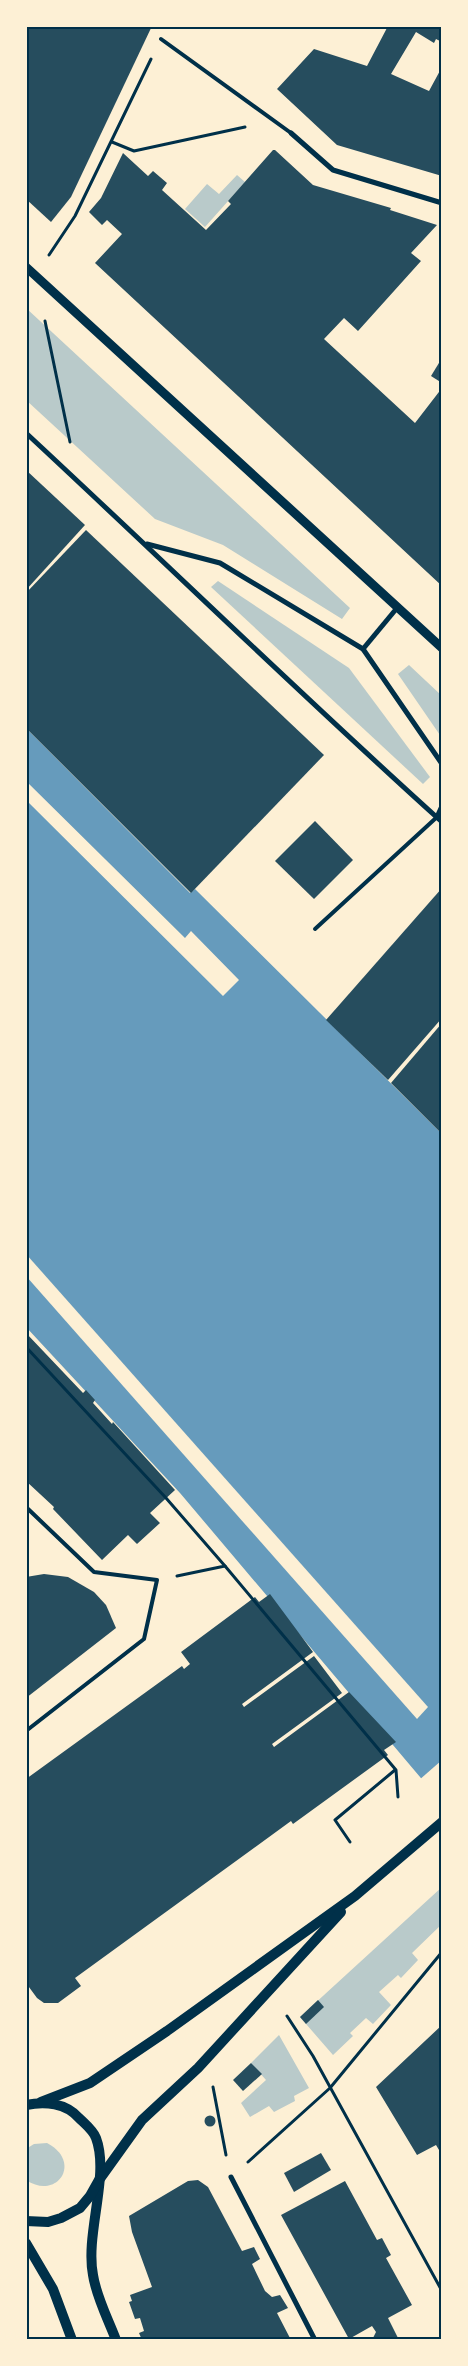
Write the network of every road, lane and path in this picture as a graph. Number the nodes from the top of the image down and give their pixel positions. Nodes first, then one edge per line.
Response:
1 (161, 39) joint
2 (275, 121) junction
3 (291, 133) joint
4 (112, 142) junction
5 (442, 203) edge
6 (58, 243) dead end
7 (26, 267) edge
8 (45, 321) dead end
9 (26, 433) edge
10 (78, 481) junction
11 (146, 544) junction
12 (397, 608) junction
13 (442, 648) edge
14 (363, 649) junction
15 (442, 764) edge
16 (442, 806) edge
17 (437, 818) junction
18 (442, 822) edge
19 (315, 929) dead end
20 (26, 1346) edge
21 (26, 1507) edge
22 (225, 1566) junction
23 (157, 1580) junction
24 (26, 1731) edge
25 (396, 1770) junction
26 (398, 1797) dead end
27 (442, 1822) edge
28 (350, 1842) dead end
29 (355, 1896) junction
30 (442, 1952) edge
31 (287, 2016) dead end
32 (212, 2084) dead end
33 (330, 2088) junction
34 (41, 2102) junction
35 (26, 2105) edge
36 (231, 2177) junction
37 (99, 2180) junction
38 (26, 2221) edge
39 (26, 2243) edge
40 (442, 2291) edge
41 (72, 2340) edge
42 (116, 2340) edge
43 (315, 2340) edge

1 - 2 lane
1 - 4 path
2 - 3 lane
2 - 4 path
3 - 5 street
4 - 6 path
7 - 12 street
8 - 10 path
9 - 10 street
10 - 11 street
11 - 14 street
11 - 17 street
12 - 13 street
12 - 14 street
14 - 15 street
16 - 17 street
17 - 18 street
17 - 19 lane
20 - 22 path
21 - 23 lane
22 - 23 path
22 - 25 path
23 - 24 lane
25 - 26 path
25 - 28 path
27 - 29 main road
29 - 34 main road
29 - 37 main road
30 - 33 path
31 - 33 path
32 - 36 path
33 - 36 path
33 - 40 path
34 - 35 main road
34 - 37 main road
36 - 43 street
37 - 38 main road
37 - 42 main road
39 - 41 main road

